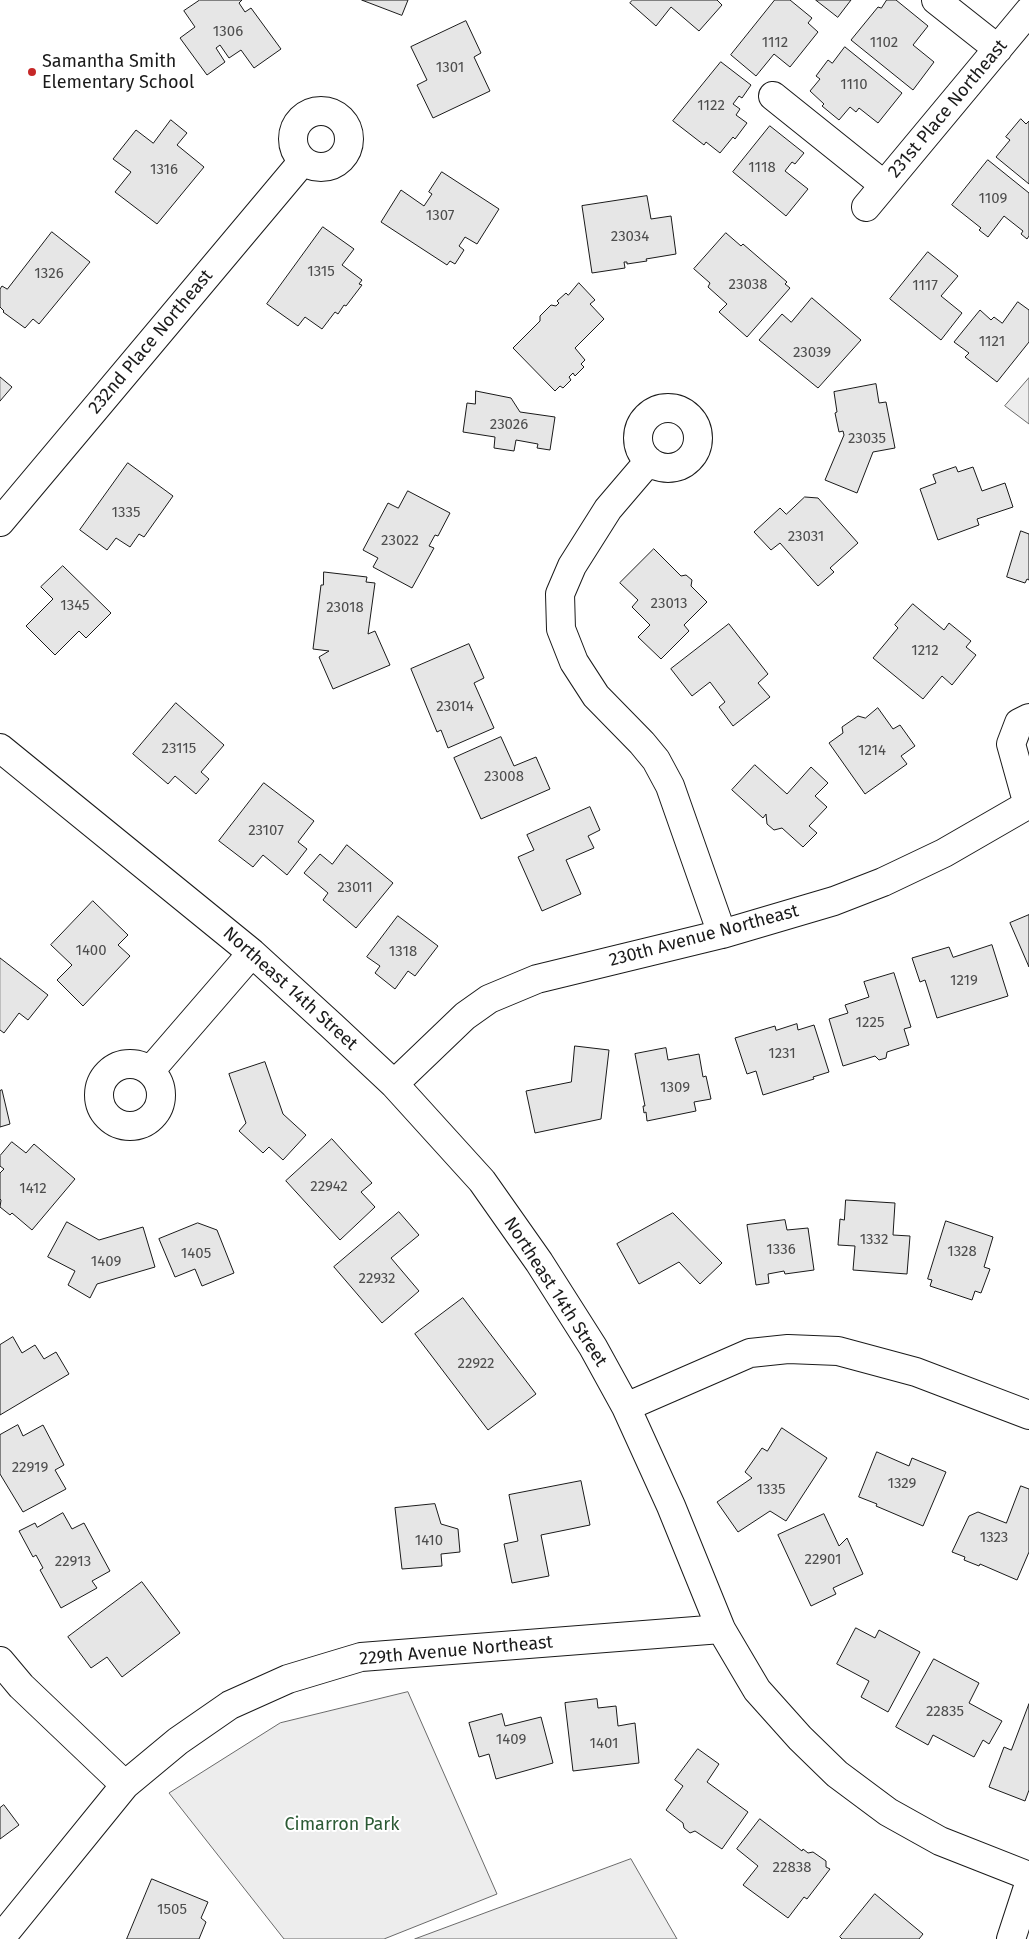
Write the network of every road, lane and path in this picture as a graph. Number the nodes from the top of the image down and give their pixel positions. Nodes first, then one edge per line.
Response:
1 (936, 0) edge
2 (1029, 12) edge
3 (998, 49) junction
4 (773, 96) dead end
5 (303, 161) dead end
6 (884, 185) junction
7 (866, 207) dead end
8 (649, 461) dead end
9 (0, 522) edge
10 (1029, 718) edge
11 (0, 748) edge
12 (1028, 805) edge
13 (722, 934) junction
14 (252, 953) junction
15 (150, 1071) dead end
16 (394, 1084) junction
17 (626, 1407) junction
18 (1029, 1415) edge
19 (720, 1629) junction
20 (0, 1661) edge
21 (125, 1785) junction
22 (1029, 1876) edge
23 (1029, 1884) edge
24 (0, 1939) edge
25 (1011, 1939) edge

1 - 3 street
2 - 3 street, 231st Place Northeast
3 - 6 street, 231st Place Northeast
4 - 6 street
5 - 9 street, 232nd Place Northeast
6 - 7 street, 231st Place Northeast
8 - 13 street
10 - 12 street, 230th Avenue Northeast
11 - 14 street, Northeast 14th Street
12 - 13 street, 230th Avenue Northeast
13 - 16 street, 230th Avenue Northeast
14 - 15 street
14 - 16 street, Northeast 14th Street
16 - 17 street, Northeast 14th Street
17 - 18 street
17 - 19 street, Northeast 14th Street
19 - 21 street, 229th Avenue Northeast
19 - 22 street, Northeast 14th Street
20 - 21 street
21 - 24 street, 229th Avenue Northeast
23 - 25 street

